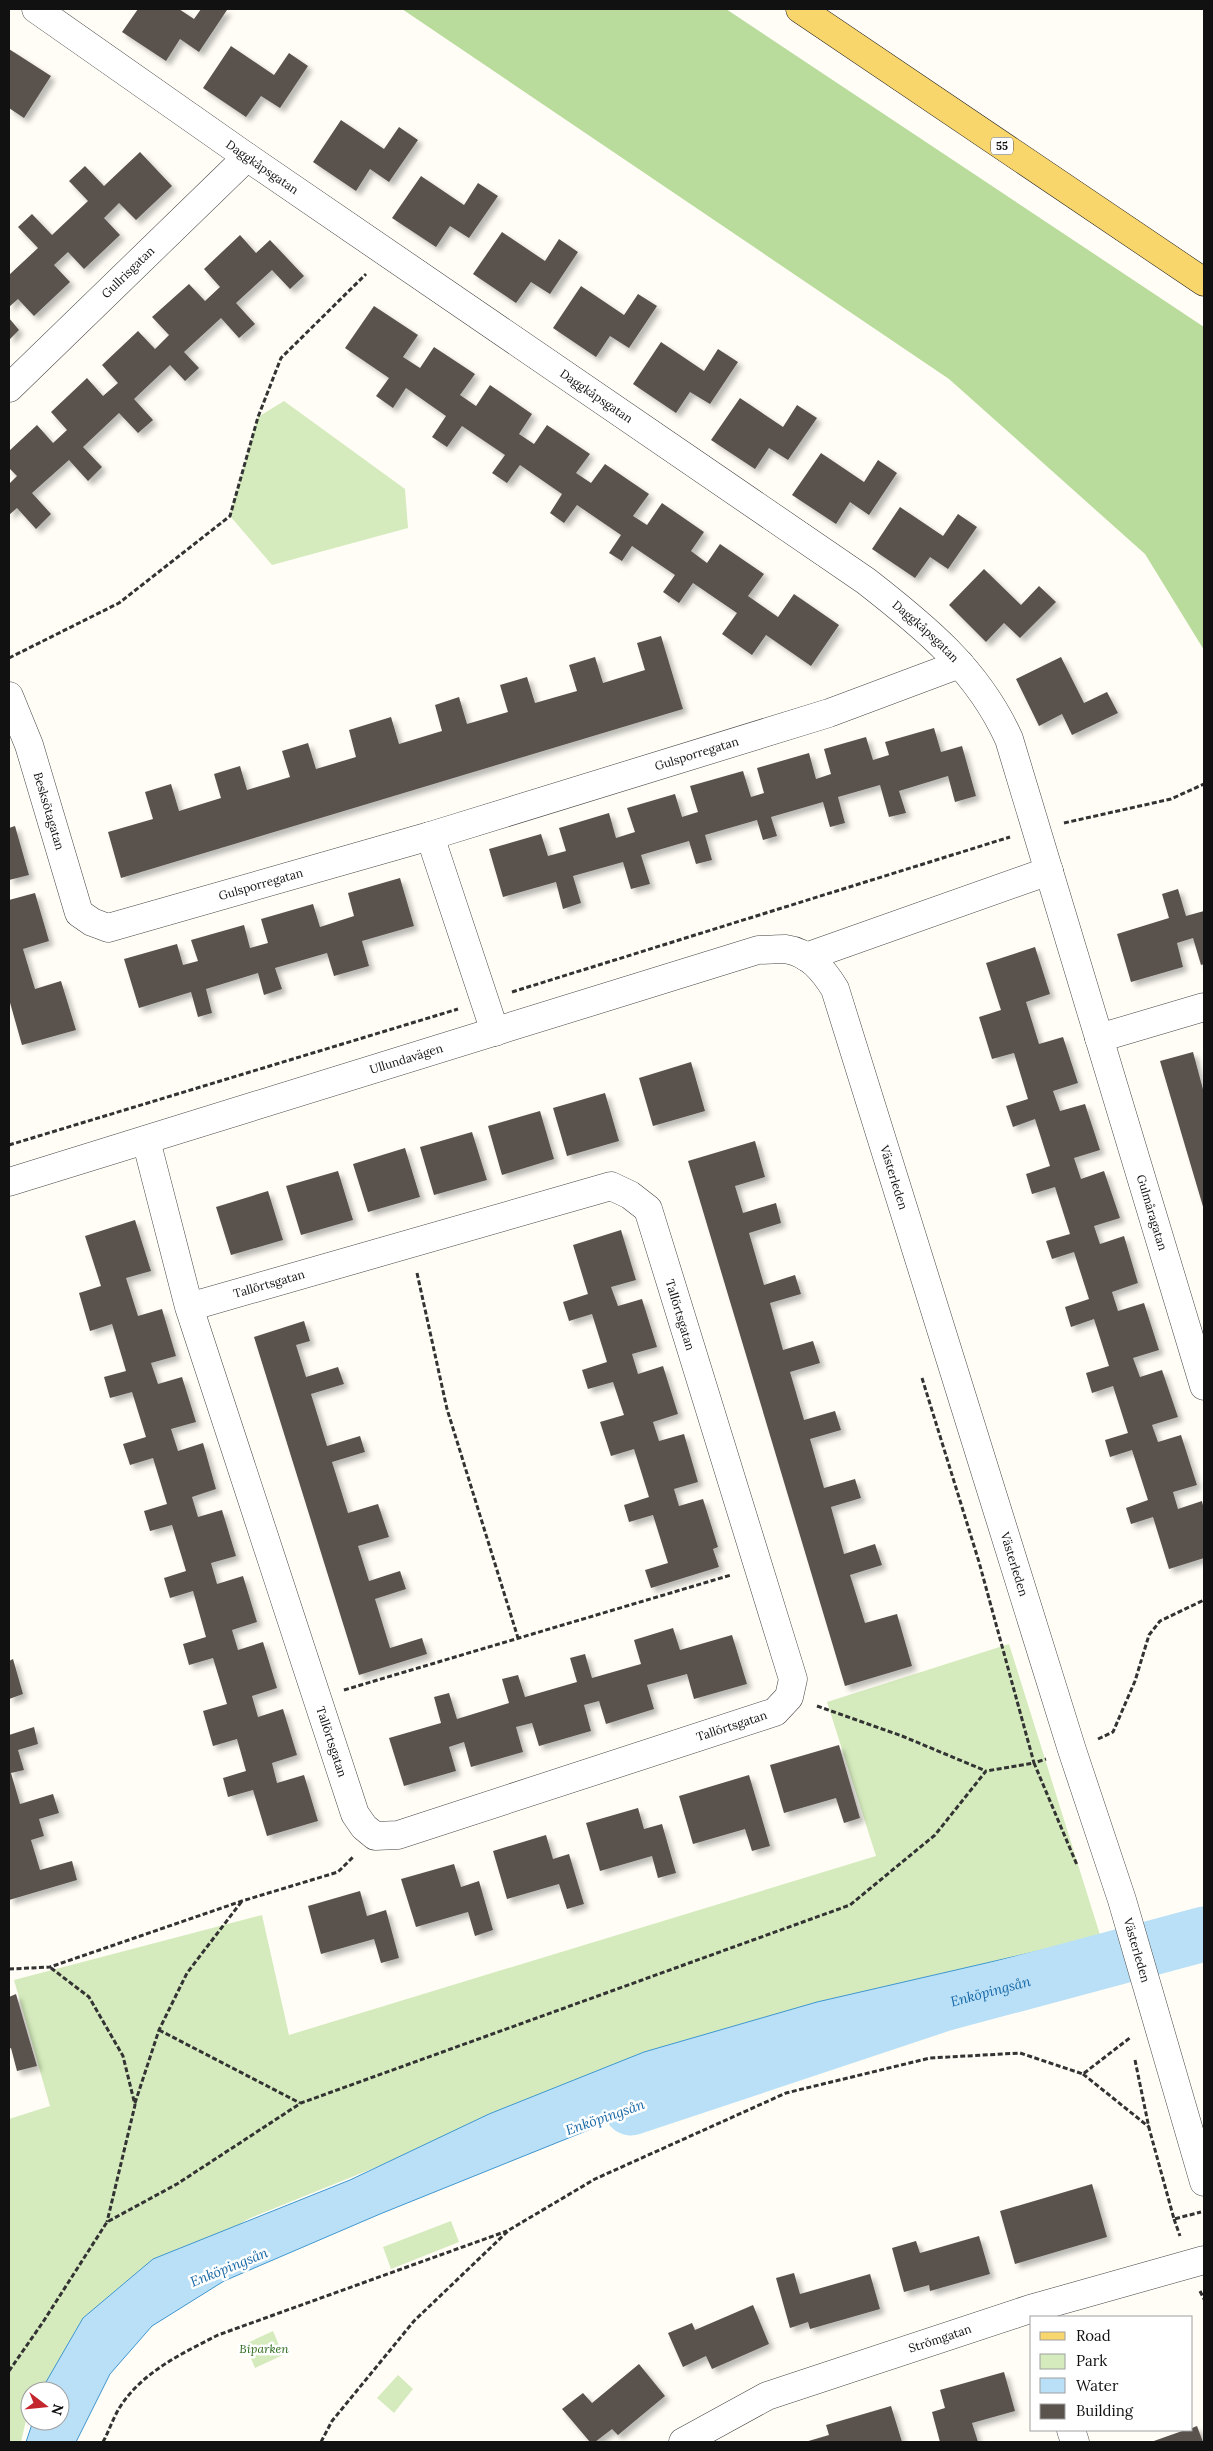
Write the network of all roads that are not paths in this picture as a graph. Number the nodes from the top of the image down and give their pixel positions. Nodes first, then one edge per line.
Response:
1 (36, 9) edge
2 (800, 9) edge
3 (247, 157) junction
4 (1204, 282) edge
5 (9, 388) edge
6 (960, 664) junction
7 (9, 696) edge
8 (430, 836) junction
9 (1049, 871) junction
10 (92, 922) joint
11 (806, 957) junction
12 (1204, 1007) edge
13 (495, 1032) junction
14 (1099, 1038) junction
15 (146, 1140) junction
16 (9, 1182) edge
17 (189, 1307) junction
18 (1204, 1386) edge
19 (1204, 2182) edge
20 (1204, 2260) edge
21 (1031, 2313) edge
22 (683, 2442) edge

1 - 3 street, Daggkåpsgatan
2 - 4 main road, 55
3 - 5 street, Gullrisgatan
3 - 6 street, Daggkåpsgatan
6 - 8 street, Gulsporregatan
6 - 9 street, Daggkåpsgatan
7 - 10 street, Besksötagatan
8 - 10 street, Gulsporregatan
8 - 13 street
9 - 11 street
9 - 14 street, Gulmåragatan
11 - 13 street, Ullundavägen
11 - 19 street, Västerleden
12 - 14 street
13 - 15 street, Ullundavägen
14 - 18 street, Gulmåragatan
15 - 16 street, Ullundavägen
15 - 17 street, Tallörtsgatan
17 - 17 street, Tallörtsgatan
20 - 21 street, Strömgatan
21 - 22 street, Strömgatan

